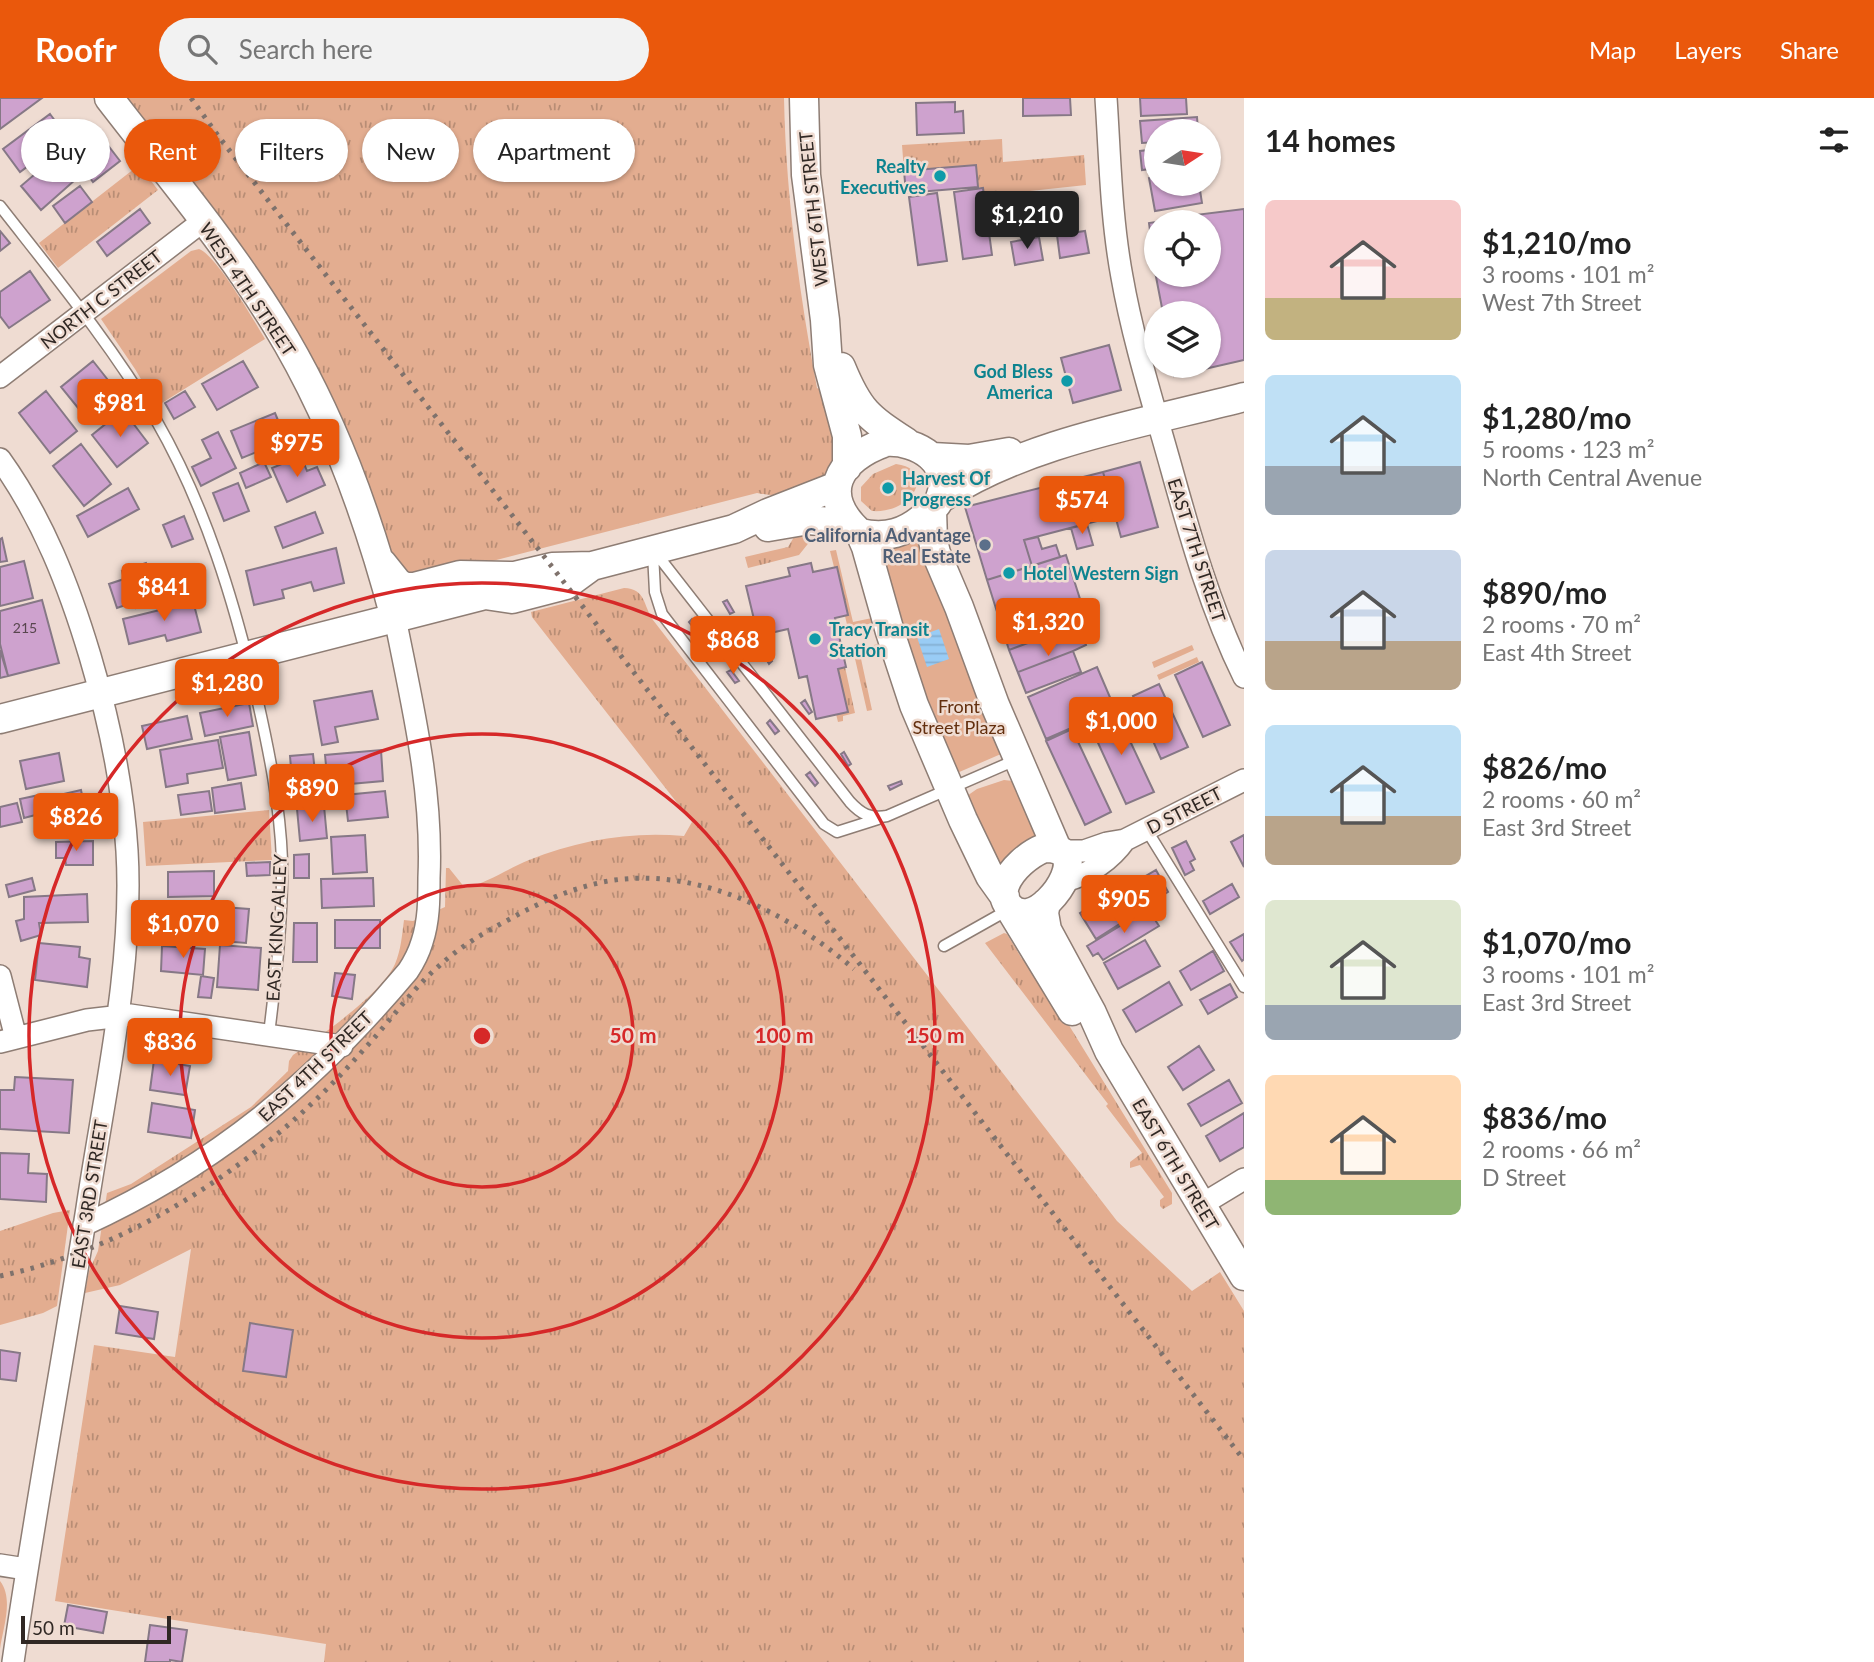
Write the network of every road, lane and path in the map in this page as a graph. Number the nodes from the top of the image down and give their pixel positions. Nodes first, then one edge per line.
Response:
1 (109, 98) edge
2 (804, 98) edge
3 (1106, 98) edge
4 (0, 206) edge
5 (203, 221) junction
6 (83, 314) junction
7 (825, 320) junction
8 (0, 377) edge
9 (1244, 397) edge
10 (1157, 420) junction
11 (906, 442) junction
12 (1040, 450) junction
13 (932, 457) junction
14 (0, 459) edge
15 (842, 476) junction
16 (936, 505) junction
17 (855, 528) junction
18 (734, 529) junction
19 (653, 550) junction
20 (381, 562) junction
21 (592, 566) junction
22 (514, 576) junction
23 (485, 595) junction
24 (396, 618) junction
25 (247, 656) junction
26 (1244, 677) edge
27 (101, 693) junction
28 (0, 719) edge
29 (1018, 759) junction
30 (1244, 780) edge
31 (950, 789) junction
32 (887, 816) junction
33 (1146, 829) junction
34 (1125, 840) junction
35 (1058, 850) junction
36 (1065, 881) junction
37 (1007, 903) junction
38 (1046, 903) junction
39 (944, 946) dead end
40 (0, 975) edge
41 (1244, 987) edge
42 (116, 1015) junction
43 (269, 1034) junction
44 (8, 1040) edge
45 (342, 1046) junction
46 (1109, 1052) junction
47 (1244, 1179) edge
48 (1201, 1205) junction
49 (84, 1225) junction
50 (1244, 1276) edge
51 (0, 1565) edge
52 (26, 1569) junction
53 (13, 1662) edge

1 - 5 street, WEST 4TH STREET
2 - 7 street, WEST 6TH STREET
3 - 10 street, EAST 7TH STREET
4 - 6 lane, EAST KING ALLEY
5 - 6 street, NORTH C STREET
5 - 20 street, WEST 4TH STREET
6 - 8 street, NORTH C STREET
6 - 25 lane, EAST KING ALLEY
7 - 11 street, WEST 6TH STREET
7 - 15 street, WEST 6TH STREET
9 - 10 street
10 - 12 street
10 - 26 street, EAST 7TH STREET
11 - 13 street
11 - 15 street
12 - 13 street
12 - 16 street
13 - 16 street
14 - 27 street, EAST 3RD STREET
15 - 17 street
15 - 18 street
16 - 17 street
16 - 29 street
17 - 18 street
17 - 31 street, EAST 6TH STREET
18 - 19 street
19 - 21 street
19 - 32 lane
19 - 32 lane
20 - 22 street
20 - 24 street, WEST 4TH STREET
21 - 22 street
21 - 23 street
22 - 23 street
23 - 24 street
24 - 25 street
24 - 45 street, EAST 4TH STREET
25 - 27 street
25 - 43 lane, EAST KING ALLEY
27 - 28 street
27 - 42 street, EAST 3RD STREET
29 - 31 lane
29 - 35 street
30 - 33 street, D STREET
31 - 32 lane
31 - 37 street, EAST 6TH STREET
33 - 34 street, D STREET
33 - 41 lane
34 - 35 street, D STREET
34 - 36 street, D STREET
35 - 36 street
35 - 37 street
36 - 38 street
37 - 38 street
37 - 39 lane
37 - 46 street, EAST 6TH STREET
38 - 46 street, EAST 6TH STREET
40 - 44 street
42 - 43 street
42 - 44 street
42 - 49 street, EAST 3RD STREET
43 - 45 street
45 - 49 street, EAST 4TH STREET
46 - 48 street, EAST 6TH STREET
47 - 48 street
48 - 50 street, EAST 6TH STREET
49 - 52 street, EAST 3RD STREET
51 - 52 street
52 - 53 street, EAST 3RD STREET

